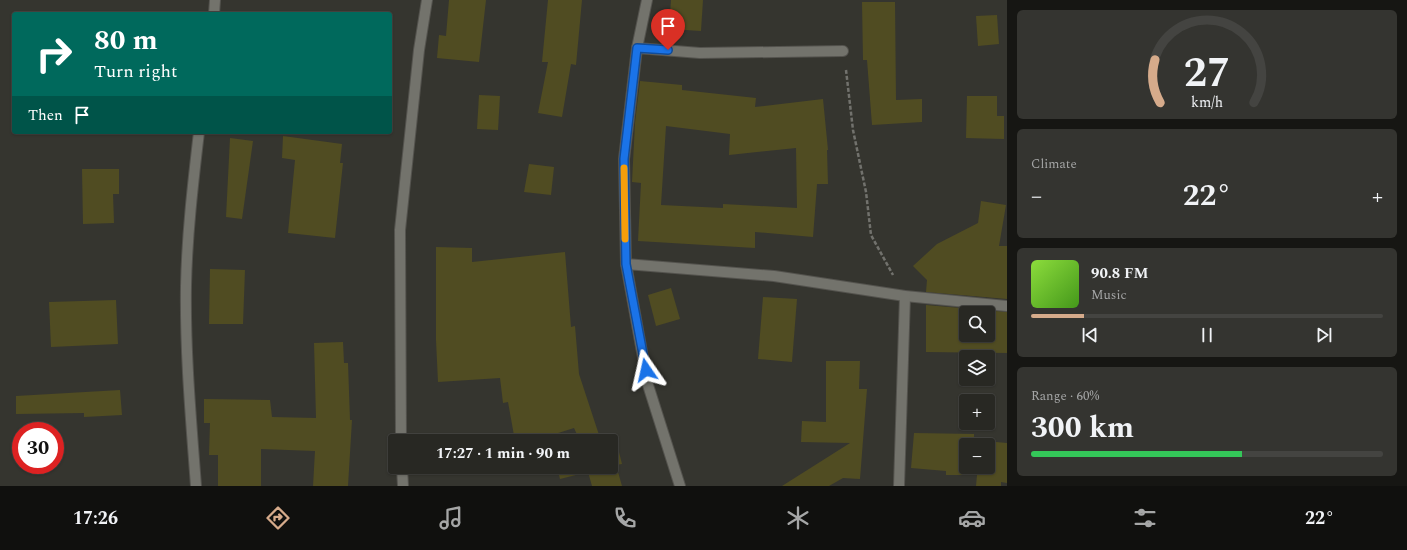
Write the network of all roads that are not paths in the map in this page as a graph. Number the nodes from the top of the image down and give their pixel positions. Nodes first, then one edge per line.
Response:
1 (215, 0) edge
2 (427, 0) edge
3 (647, 0) edge
4 (214, 12) edge
5 (637, 48) junction
6 (843, 51) road end
7 (199, 134) edge
8 (626, 264) junction
9 (906, 296) junction
10 (1007, 306) edge
11 (401, 434) edge
12 (402, 474) edge
13 (196, 486) edge
14 (403, 486) edge
15 (680, 486) edge
16 (899, 486) edge

1 - 4 street
2 - 11 street
3 - 5 street
5 - 6 street
5 - 8 street
7 - 13 street
8 - 9 street
8 - 15 street
9 - 10 street
9 - 16 street
12 - 14 street

